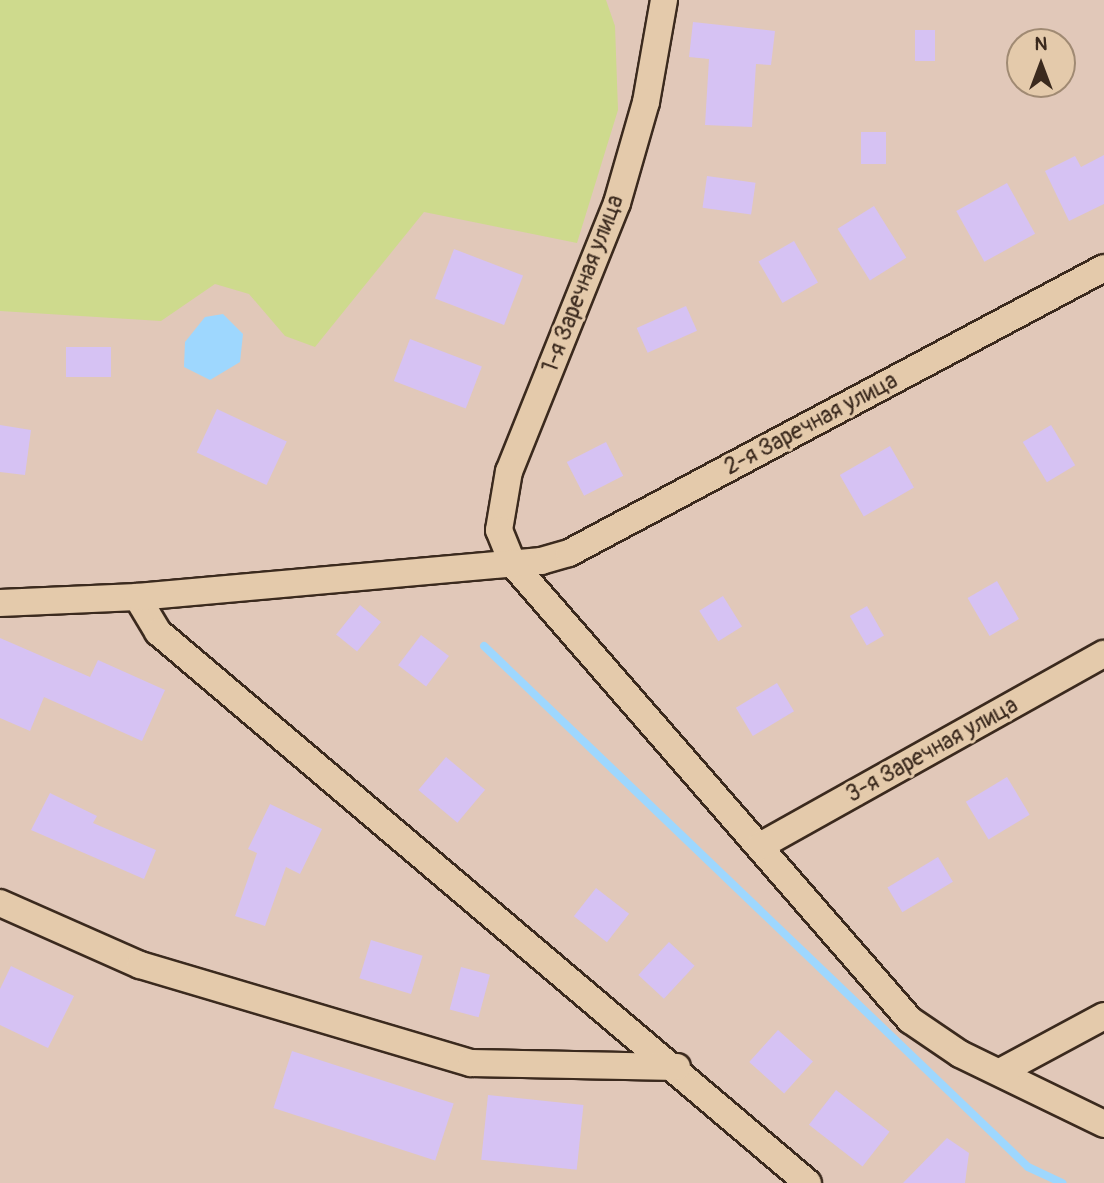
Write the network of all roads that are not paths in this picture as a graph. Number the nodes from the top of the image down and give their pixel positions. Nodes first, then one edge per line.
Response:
1 (664, 0) edge
2 (1104, 268) edge
3 (512, 563) junction
4 (137, 597) junction
5 (0, 603) edge
6 (1104, 654) edge
7 (760, 846) junction
8 (0, 903) edge
9 (1104, 1016) edge
10 (677, 1067) junction
11 (1002, 1071) junction
12 (1104, 1124) edge
13 (808, 1183) edge

1 - 3 street, 1-я Заречная улица
2 - 3 street, 2-я Заречная улица
3 - 4 street, 2-я Заречная улица
3 - 7 street, 1-я Заречная улица
4 - 5 street, 2-я Заречная улица
4 - 10 street
6 - 7 street, 3-я Заречная улица
7 - 11 street, 1-я Заречная улица
8 - 10 street
9 - 11 street
10 - 13 street
11 - 12 street, 1-я Заречная улица

